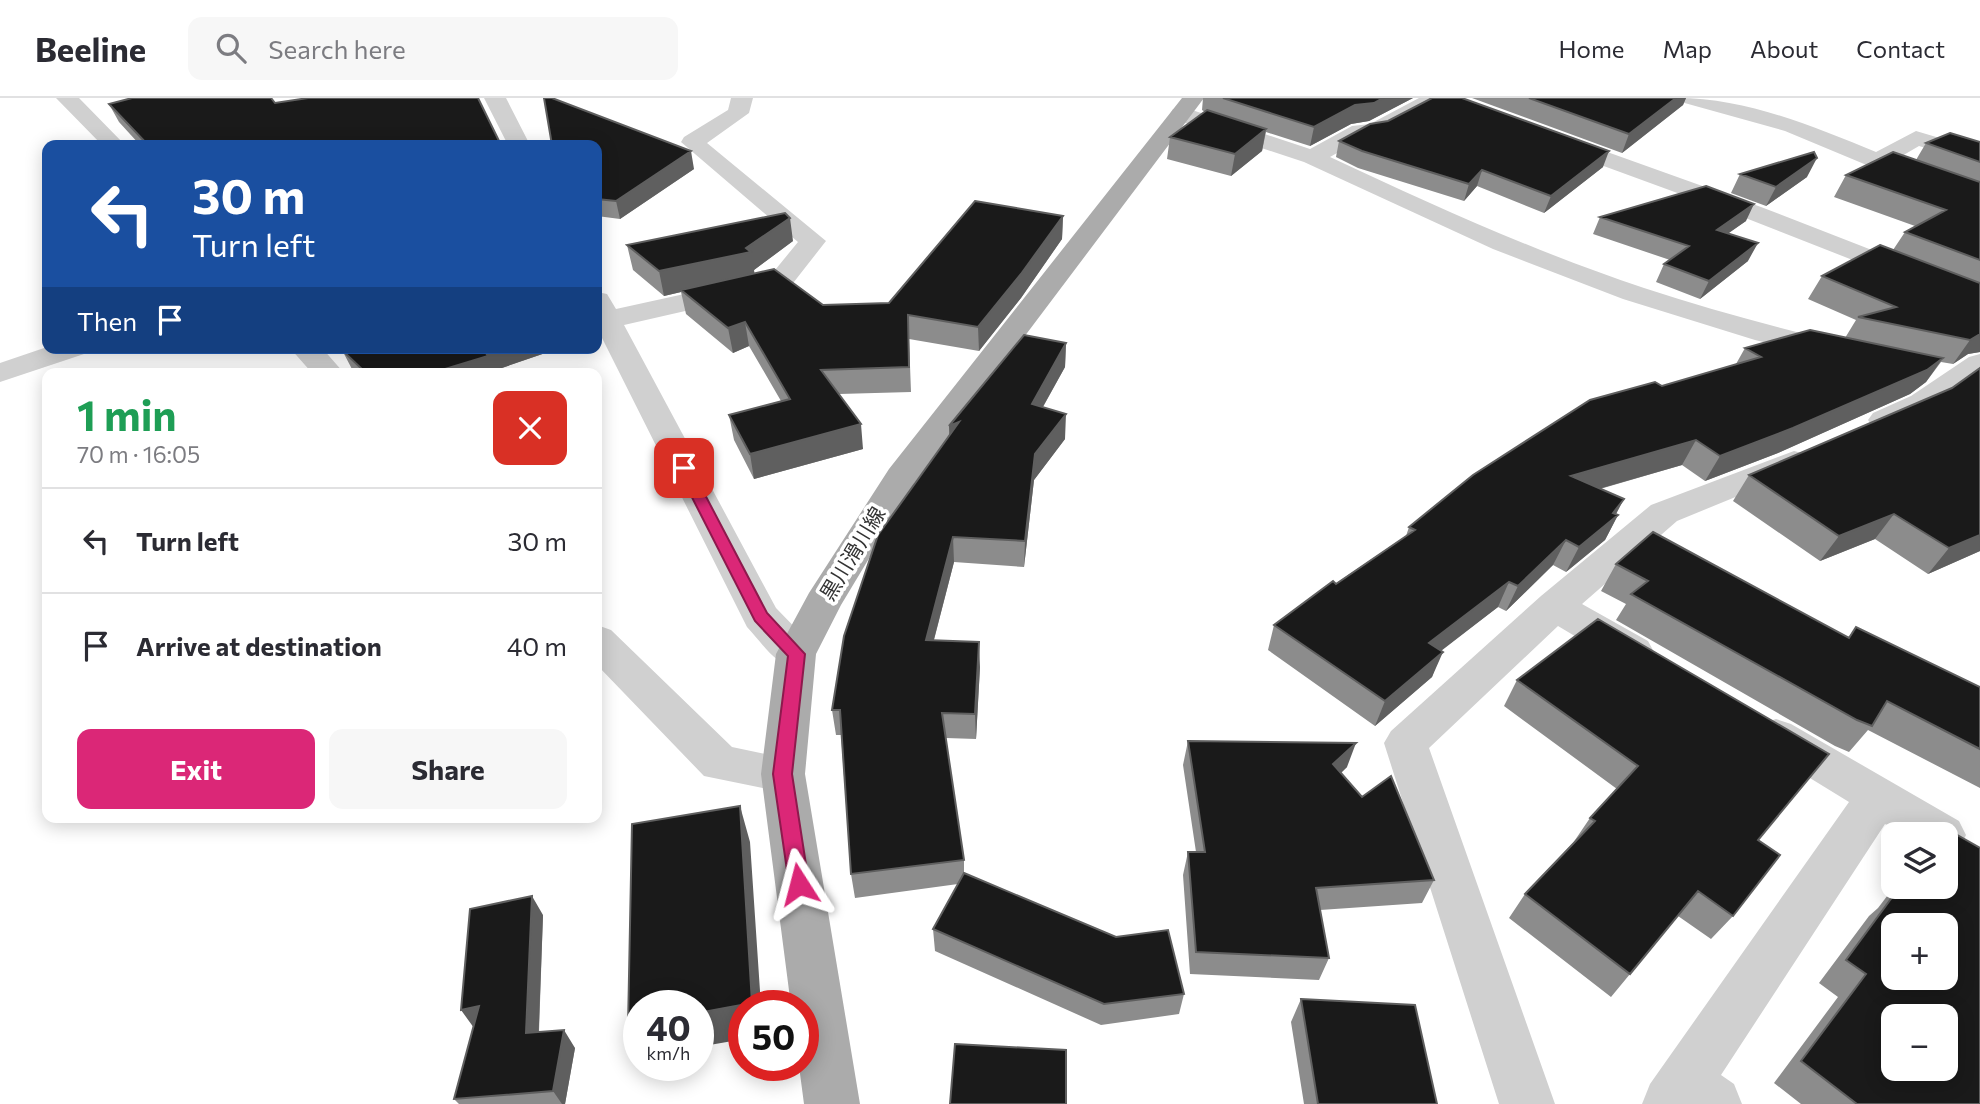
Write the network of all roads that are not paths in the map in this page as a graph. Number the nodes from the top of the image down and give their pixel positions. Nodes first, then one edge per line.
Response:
1 (67, 98) edge
2 (495, 98) edge
3 (742, 98) edge
4 (1688, 98) edge
5 (1446, 100) edge
6 (1187, 106) edge
7 (1535, 133) edge
8 (109, 140) edge
9 (516, 140) edge
10 (1312, 157) junction
11 (1980, 157) edge
12 (1877, 161) junction
13 (1980, 200) edge
14 (1980, 302) edge
15 (602, 310) edge
16 (55, 354) edge
17 (311, 354) edge
18 (1855, 355) edge
19 (324, 368) edge
20 (1919, 369) edge
21 (0, 373) edge
22 (1973, 374) edge
23 (1555, 606) junction
24 (602, 645) edge
25 (796, 654) junction
26 (1663, 670) edge
27 (1746, 719) edge
28 (783, 774) junction
29 (1878, 796) junction
30 (1922, 822) edge
31 (1958, 844) edge
32 (1980, 857) edge
33 (1690, 1097) edge
34 (832, 1104) edge
35 (1527, 1104) edge

1 - 8 street
2 - 9 street
3 - 15 street
4 - 12 street
5 - 10 street
6 - 10 street
6 - 25 main road, 黒川滑川線
7 - 14 street
10 - 18 street
11 - 12 street
12 - 13 street
15 - 25 street
16 - 21 street
17 - 19 street
20 - 22 street
22 - 23 street
23 - 26 street
23 - 35 street
24 - 28 street
25 - 28 main road, 黒川滑川線
27 - 29 street
28 - 34 main road, 黒川滑川線
29 - 30 street
29 - 33 street
31 - 32 street

